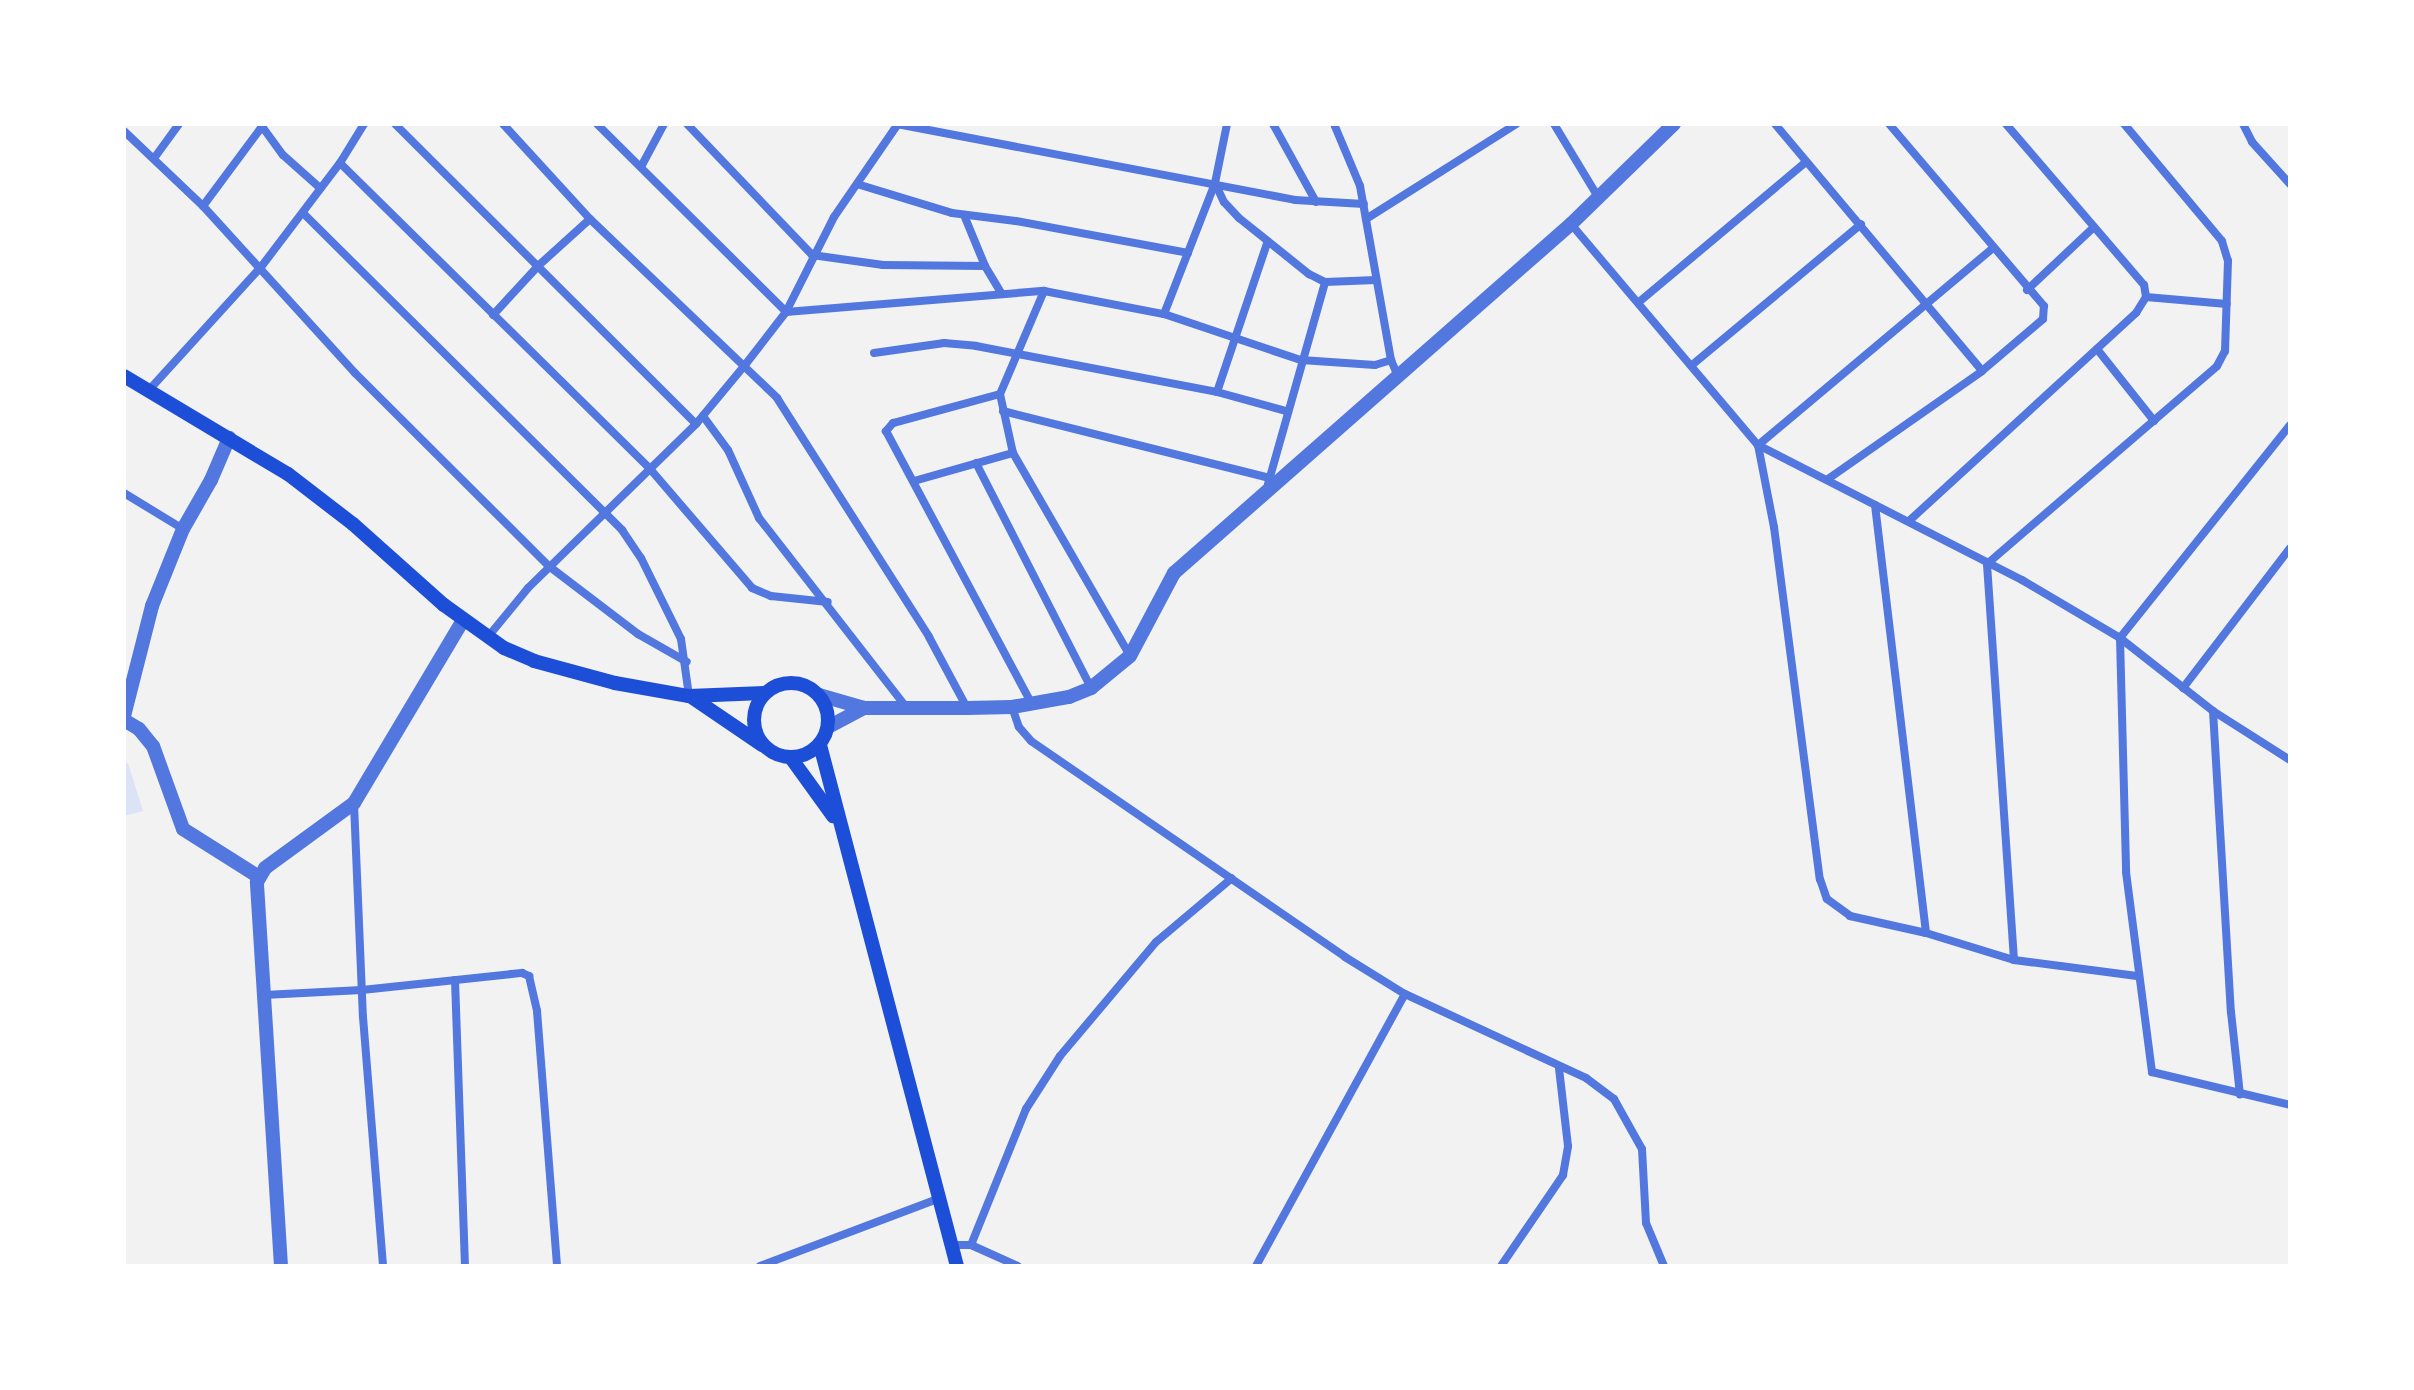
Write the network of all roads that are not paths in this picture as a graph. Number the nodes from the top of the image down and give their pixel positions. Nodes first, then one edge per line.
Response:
1 (179, 124) edge
2 (364, 124) edge
3 (395, 124) edge
4 (503, 124) edge
5 (597, 124) edge
6 (664, 124) edge
7 (687, 124) edge
8 (898, 124) edge
9 (1227, 124) edge
10 (1261, 124) edge
11 (1334, 124) edge
12 (1516, 124) edge
13 (1554, 124) edge
14 (1674, 124) edge
15 (1775, 124) edge
16 (1889, 124) edge
17 (2006, 124) edge
18 (2124, 124) edge
19 (2243, 124) edge
20 (262, 125) edge
21 (1274, 126) edge
22 (125, 136) edge
23 (155, 157) junction
24 (1806, 162) junction
25 (340, 163) junction
26 (642, 165) junction
27 (1215, 183) junction
28 (857, 184) junction
29 (2290, 184) edge
30 (320, 188) junction
31 (1598, 197) junction
32 (1316, 202) junction
33 (1364, 204) junction
34 (203, 206) junction
35 (303, 213) junction
36 (964, 215) junction
37 (590, 219) junction
38 (1366, 219) junction
39 (1571, 224) junction
40 (1861, 224) junction
41 (2093, 228) junction
42 (1267, 243) junction
43 (1993, 248) junction
44 (1188, 253) junction
45 (812, 255) junction
46 (538, 266) junction
47 (985, 266) junction
48 (261, 267) junction
49 (1376, 280) junction
50 (1325, 282) junction
51 (2027, 290) junction
52 (1044, 291) junction
53 (1001, 293) junction
54 (2146, 297) junction
55 (1639, 302) junction
56 (1927, 303) junction
57 (2227, 304) junction
58 (786, 312) junction
59 (1164, 314) junction
60 (493, 315) junction
61 (1236, 338) junction
62 (2097, 349) junction
63 (874, 353) dead end
64 (1016, 354) junction
65 (1301, 360) junction
66 (1391, 360) junction
67 (745, 365) junction
68 (1692, 365) junction
69 (1982, 371) junction
70 (1397, 374) junction
71 (124, 376) edge
72 (149, 390) junction
73 (1217, 392) junction
74 (1000, 394) junction
75 (1003, 411) junction
76 (1286, 411) junction
77 (703, 416) junction
78 (2154, 421) junction
79 (696, 424) junction
80 (2290, 425) edge
81 (229, 438) junction
82 (1758, 445) junction
83 (1013, 453) junction
84 (976, 463) junction
85 (651, 470) junction
86 (1828, 479) junction
87 (914, 481) junction
88 (1268, 485) junction
89 (124, 493) edge
90 (1875, 505) junction
91 (606, 512) junction
92 (1909, 521) junction
93 (183, 529) junction
94 (2290, 548) edge
95 (1987, 564) junction
96 (550, 567) junction
97 (828, 602) junction
98 (463, 620) junction
99 (487, 638) junction
100 (2120, 638) junction
101 (1130, 656) junction
102 (687, 662) junction
103 (1091, 688) junction
104 (2183, 688) junction
105 (765, 693) junction
106 (819, 695) junction
107 (689, 696) junction
108 (1031, 703) junction
109 (906, 707) junction
110 (1012, 707) junction
111 (864, 708) junction
112 (967, 708) junction
113 (2213, 711) junction
114 (124, 718) edge
115 (828, 727) junction
116 (820, 745) junction
117 (768, 749) junction
118 (791, 758) junction
119 (2290, 760) edge
120 (354, 803) junction
121 (837, 822) junction
122 (259, 877) junction
123 (1232, 878) junction
124 (1926, 933) junction
125 (2014, 960) junction
126 (2137, 976) junction
127 (455, 980) junction
128 (362, 990) junction
129 (1405, 994) junction
130 (264, 995) junction
131 (1559, 1068) junction
132 (2240, 1095) junction
133 (2290, 1105) edge
134 (937, 1199) junction
135 (950, 1245) junction
136 (971, 1245) junction
137 (281, 1266) edge
138 (383, 1266) edge
139 (465, 1266) edge
140 (557, 1266) edge
141 (760, 1266) edge
142 (957, 1266) edge
143 (1018, 1266) edge
144 (1256, 1266) edge
145 (1501, 1266) edge
146 (1664, 1266) edge

1 - 23 street
2 - 25 street
3 - 46 street
4 - 37 street
5 - 26 street
6 - 26 street
7 - 45 street
8 - 27 street
8 - 28 street
9 - 27 street
10 - 21 street
11 - 33 street
12 - 38 street
13 - 31 street
14 - 31 street
15 - 24 street
16 - 43 street
17 - 41 street
18 - 57 street
19 - 29 street
20 - 30 street
20 - 34 street
21 - 32 street
22 - 23 street
23 - 34 street
24 - 40 street
24 - 55 street
25 - 30 street
25 - 60 street
26 - 58 street
27 - 32 street
27 - 42 street
27 - 44 street
28 - 36 street
28 - 45 street
30 - 35 street
31 - 39 street
32 - 33 street
33 - 38 street
34 - 48 street
35 - 48 street
35 - 91 street
36 - 44 street
36 - 47 street
37 - 46 street
37 - 67 street
38 - 49 street
39 - 55 street
39 - 70 street
40 - 56 street
40 - 68 street
41 - 51 street
41 - 54 street
42 - 50 street
42 - 61 street
43 - 51 street
43 - 56 street
44 - 59 street
45 - 47 street
45 - 58 street
46 - 60 street
46 - 79 street
47 - 53 street
48 - 72 street
48 - 96 street
49 - 50 street
49 - 66 street
50 - 65 street
51 - 69 street
52 - 53 street
52 - 59 street
52 - 64 street
53 - 58 street
54 - 57 street
54 - 62 street
55 - 68 street
56 - 69 street
56 - 82 street
57 - 78 street
58 - 67 street
59 - 61 street
60 - 85 street
61 - 65 street
61 - 73 street
62 - 78 street
62 - 92 street
63 - 64 street
64 - 73 street
64 - 74 street
65 - 66 street
65 - 76 street
66 - 70 street
67 - 77 street
67 - 112 street
68 - 82 street
69 - 86 street
70 - 88 street
71 - 72 main road
72 - 81 main road
73 - 76 street
74 - 75 street
74 - 87 street
75 - 83 street
75 - 88 street
76 - 88 street
77 - 79 street
77 - 97 street
78 - 95 street
79 - 85 street
80 - 100 street
81 - 93 street
81 - 98 main road
82 - 86 street
82 - 124 street
83 - 84 street
83 - 101 street
84 - 87 street
84 - 103 street
85 - 91 street
85 - 97 street
86 - 90 street
87 - 108 street
88 - 101 street
89 - 93 street
90 - 92 street
90 - 124 street
91 - 96 street
91 - 102 street
92 - 95 street
93 - 114 street
94 - 104 street
95 - 100 street
95 - 125 street
96 - 99 street
96 - 102 street
97 - 109 street
98 - 99 main road
98 - 120 street
99 - 107 main road
100 - 104 street
100 - 126 street
101 - 103 street
102 - 107 street
103 - 108 street
104 - 113 street
105 - 106 main road
105 - 107 main road
105 - 117 main road
106 - 111 street
106 - 115 main road
107 - 117 main road
108 - 110 street
109 - 111 street
109 - 112 street
110 - 112 street
110 - 123 street
111 - 115 street
113 - 119 street
113 - 132 street
114 - 122 street
115 - 116 main road
116 - 118 main road
116 - 121 main road
117 - 118 main road
118 - 121 main road
120 - 122 street
120 - 128 street
121 - 134 main road
122 - 130 street
123 - 129 street
123 - 136 street
124 - 125 street
125 - 126 street
126 - 132 street
127 - 128 street
127 - 139 street
127 - 140 street
128 - 130 street
128 - 138 street
129 - 131 street
129 - 144 street
130 - 137 street
131 - 145 street
131 - 146 street
132 - 133 street
134 - 135 main road
134 - 141 street
135 - 136 street
135 - 142 main road
136 - 143 street

